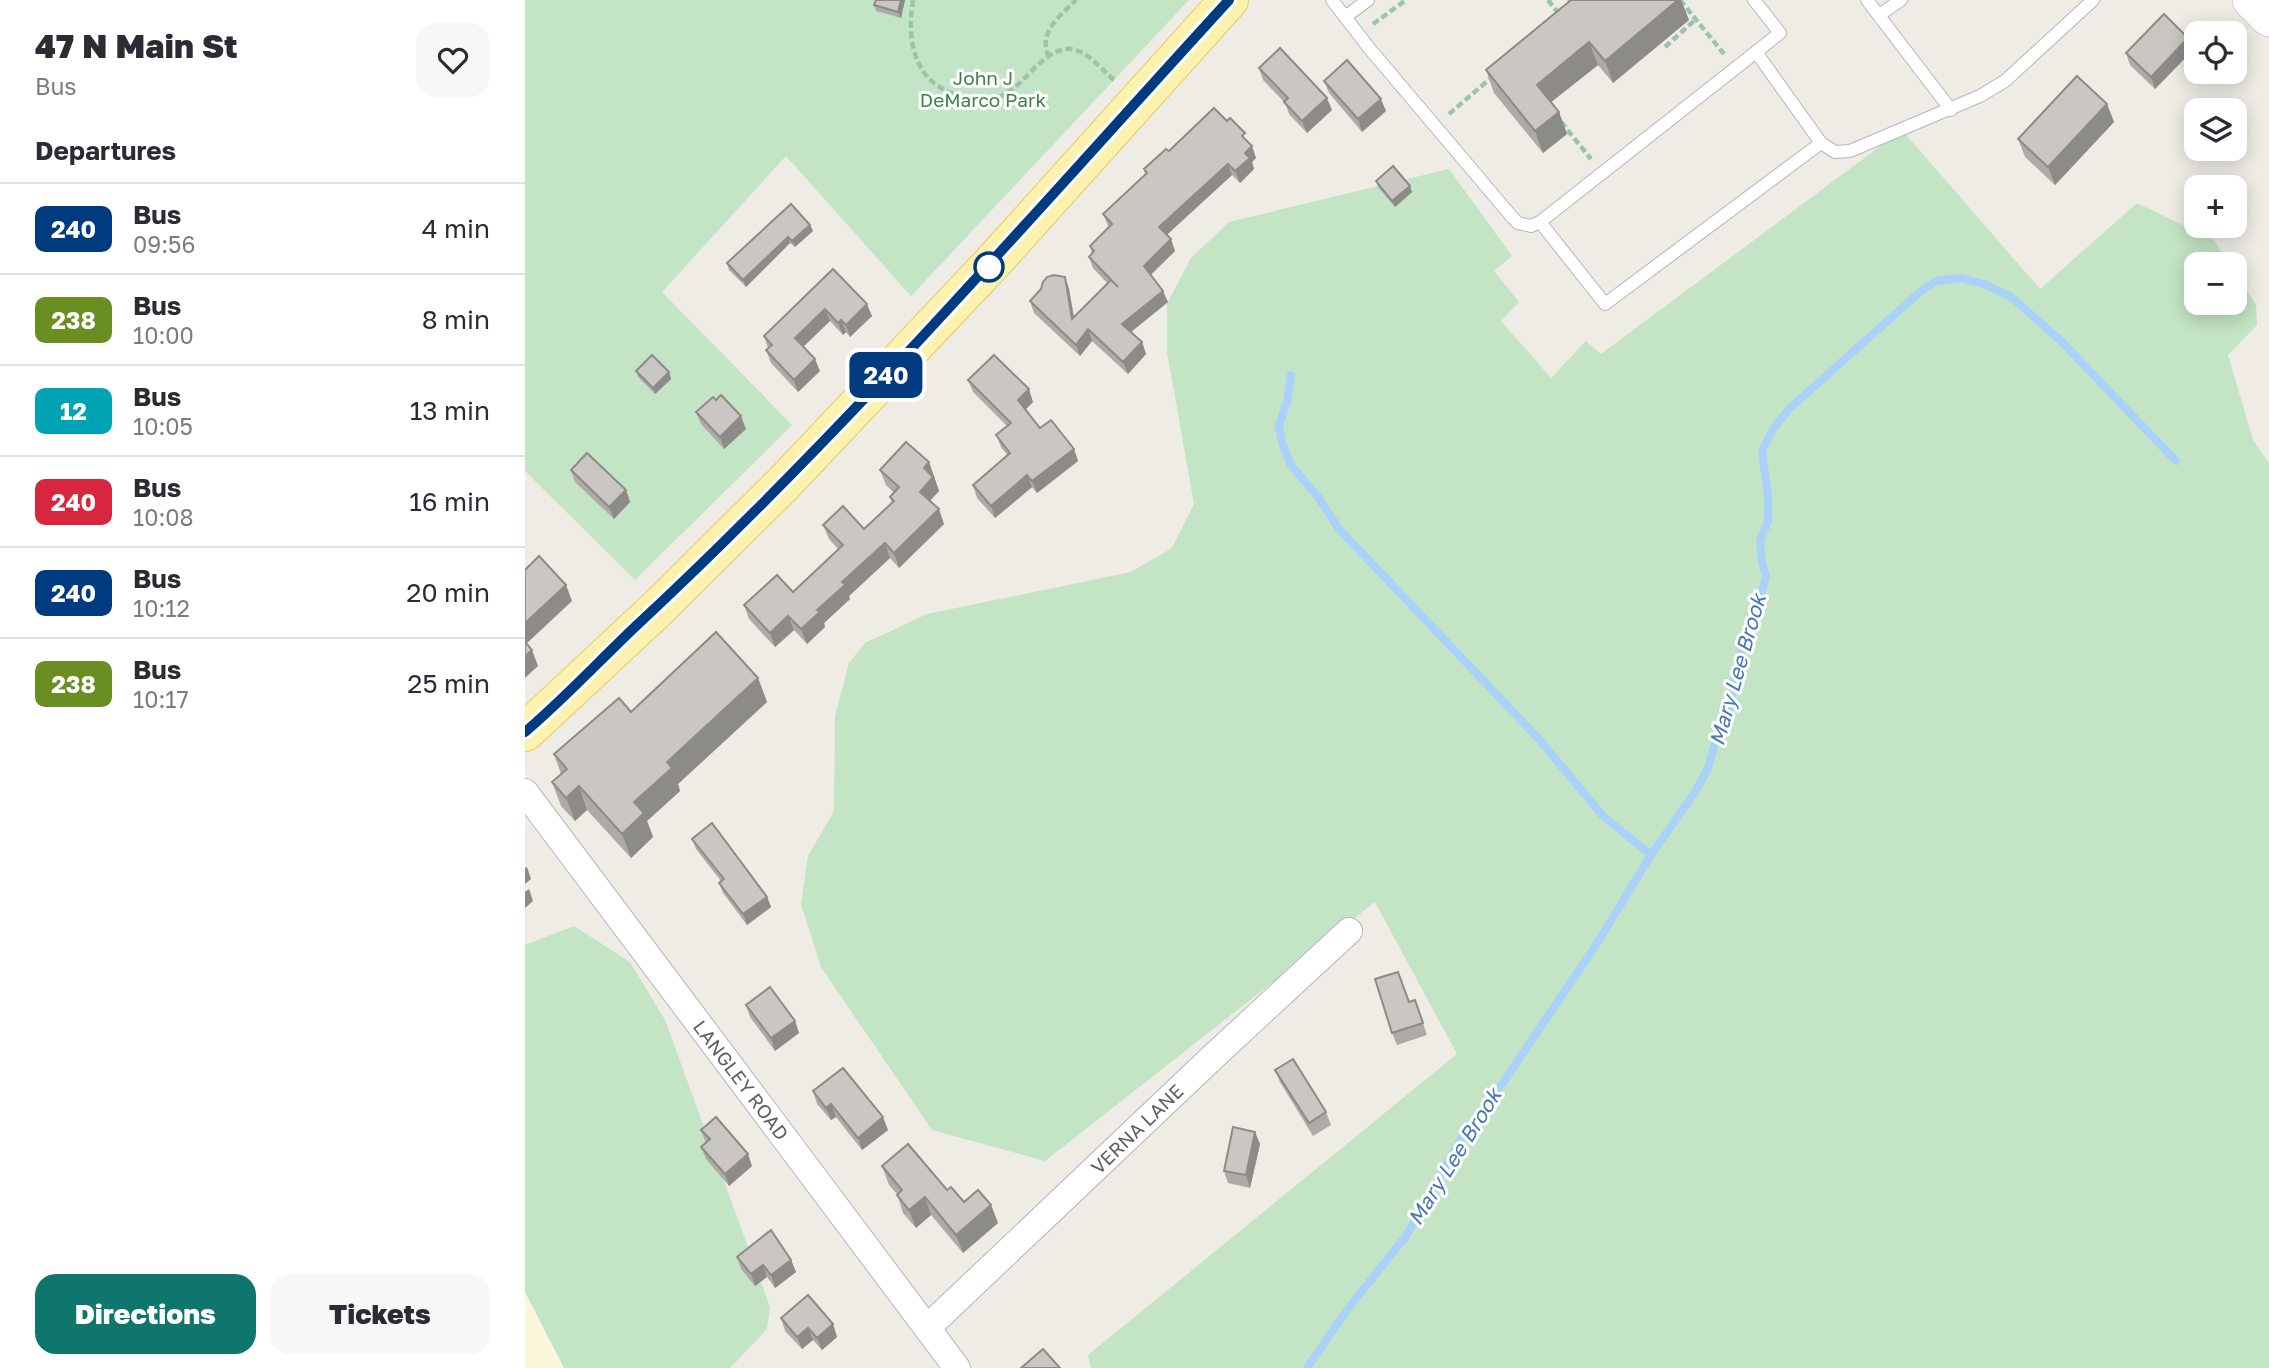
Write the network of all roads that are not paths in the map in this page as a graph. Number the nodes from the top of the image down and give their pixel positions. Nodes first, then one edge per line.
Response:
1 (1229, 0) edge
2 (1332, 0) edge
3 (1368, 0) edge
4 (1754, 0) edge
5 (1867, 0) edge
6 (1901, 0) edge
7 (2093, 0) edge
8 (2251, 0) edge
9 (1879, 15) junction
10 (1345, 17) junction
11 (2269, 18) edge
12 (1756, 52) junction
13 (1951, 110) junction
14 (1821, 143) junction
15 (1539, 222) junction
16 (528, 724) edge
17 (525, 792) edge
18 (1349, 931) dead end
19 (927, 1328) junction
20 (957, 1368) edge

1 - 16 main road
2 - 10 lane
3 - 10 lane
4 - 12 lane
5 - 9 lane
6 - 9 lane
7 - 13 lane
8 - 11 main road
9 - 13 lane
10 - 15 lane
12 - 14 lane
12 - 15 lane
13 - 14 lane
14 - 15 lane
17 - 19 street, LANGLEY ROAD
18 - 19 street, VERNA LANE
19 - 20 street, LANGLEY ROAD

